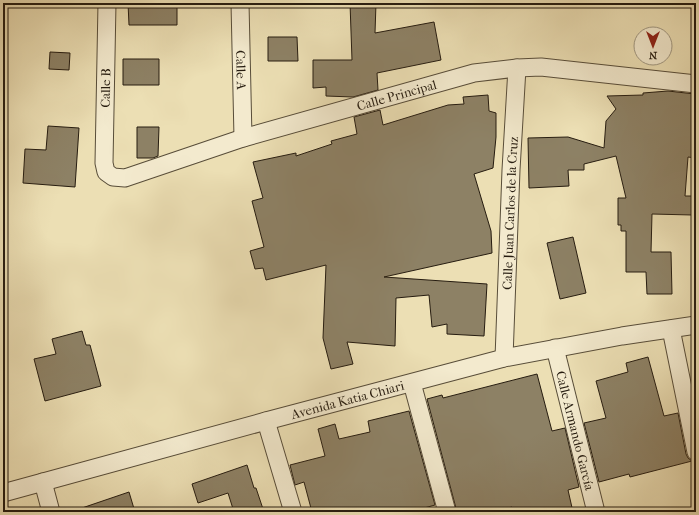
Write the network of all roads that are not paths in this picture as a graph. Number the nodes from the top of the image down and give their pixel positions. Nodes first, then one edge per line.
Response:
1 (107, 3) edge
2 (240, 3) edge
3 (516, 68) junction
4 (696, 84) edge
5 (243, 138) junction
6 (106, 172) joint
7 (696, 325) edge
8 (670, 329) junction
9 (555, 348) junction
10 (504, 358) junction
11 (412, 383) junction
12 (266, 421) junction
13 (696, 452) edge
14 (43, 482) junction
15 (3, 493) edge
16 (51, 512) edge
17 (293, 512) edge
18 (447, 512) edge
19 (596, 512) edge

1 - 6 street, Calle B
2 - 5 street, Calle A
3 - 4 street, Calle Principal
3 - 5 street, Calle Principal
3 - 10 street, Calle Juan Carlos de la Cruz
5 - 6 street, Calle Principal
7 - 8 street, Avenida Katia Chiari
8 - 9 street, Avenida Katia Chiari
8 - 13 street
9 - 10 street, Avenida Katia Chiari
9 - 19 street, Calle Armando García
10 - 11 street, Avenida Katia Chiari
11 - 12 street, Avenida Katia Chiari
11 - 18 street
12 - 14 street, Avenida Katia Chiari
12 - 17 street
14 - 15 street, Avenida Katia Chiari
14 - 16 street

